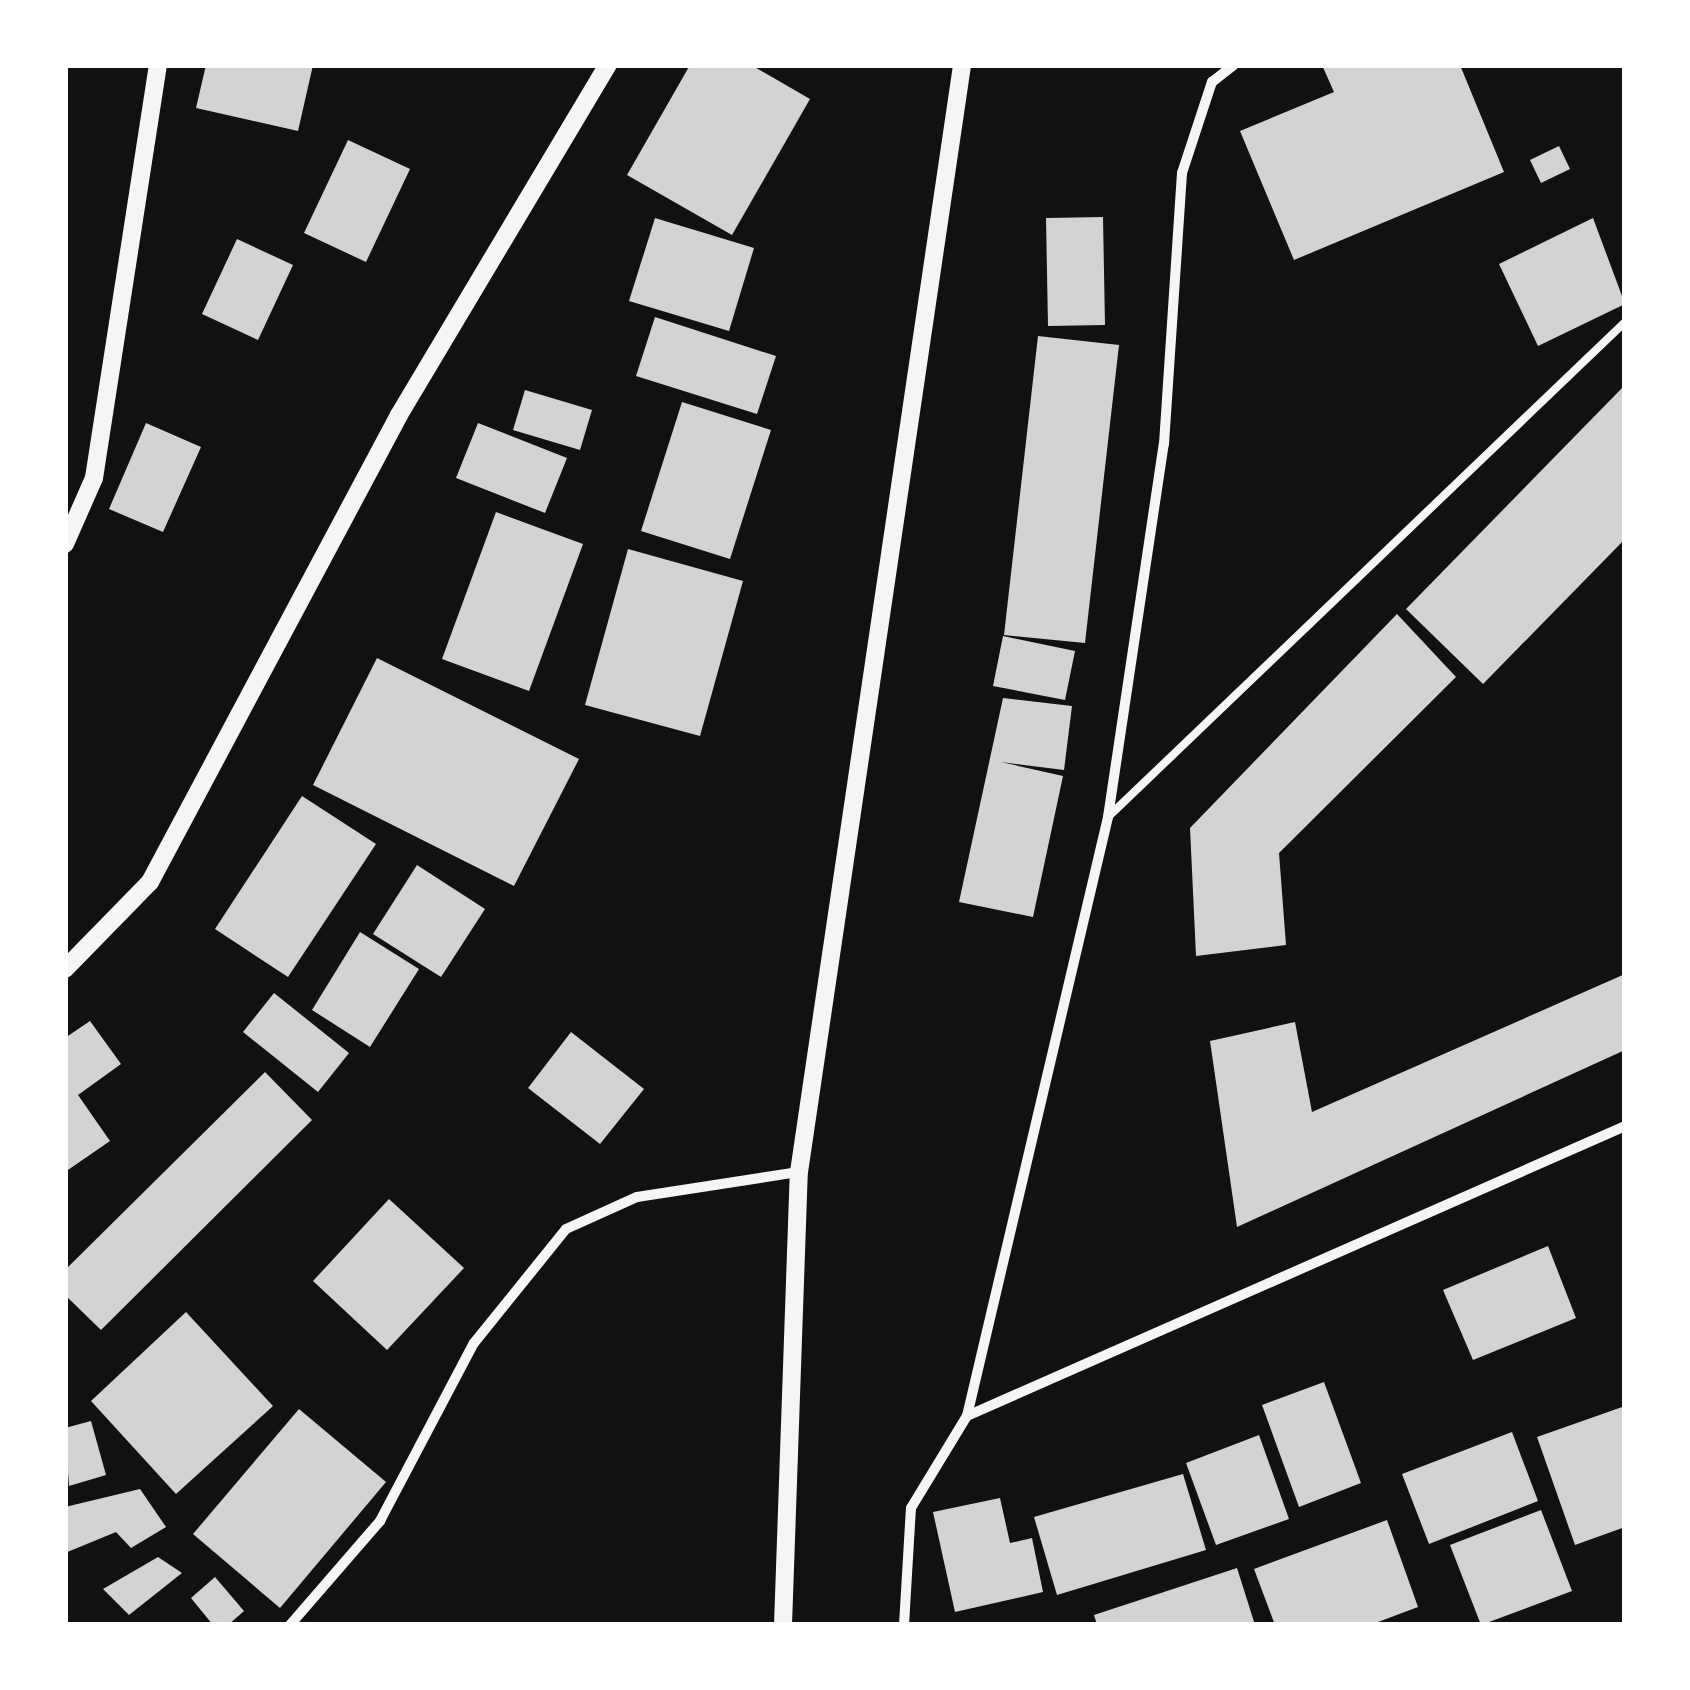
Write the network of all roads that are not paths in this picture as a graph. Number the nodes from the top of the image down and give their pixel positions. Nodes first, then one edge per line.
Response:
1 (158, 65) edge
2 (608, 65) edge
3 (962, 65) edge
4 (1234, 65) edge
5 (1625, 322) edge
6 (65, 544) edge
7 (1108, 817) junction
8 (65, 969) edge
9 (1625, 1126) edge
10 (799, 1172) junction
11 (967, 1416) junction
12 (290, 1625) edge
13 (784, 1625) edge
14 (904, 1625) edge

1 - 6 street
2 - 8 street
3 - 10 street
4 - 7 street
5 - 7 lane
7 - 11 street
9 - 11 street
10 - 12 street
10 - 13 street
11 - 14 street

